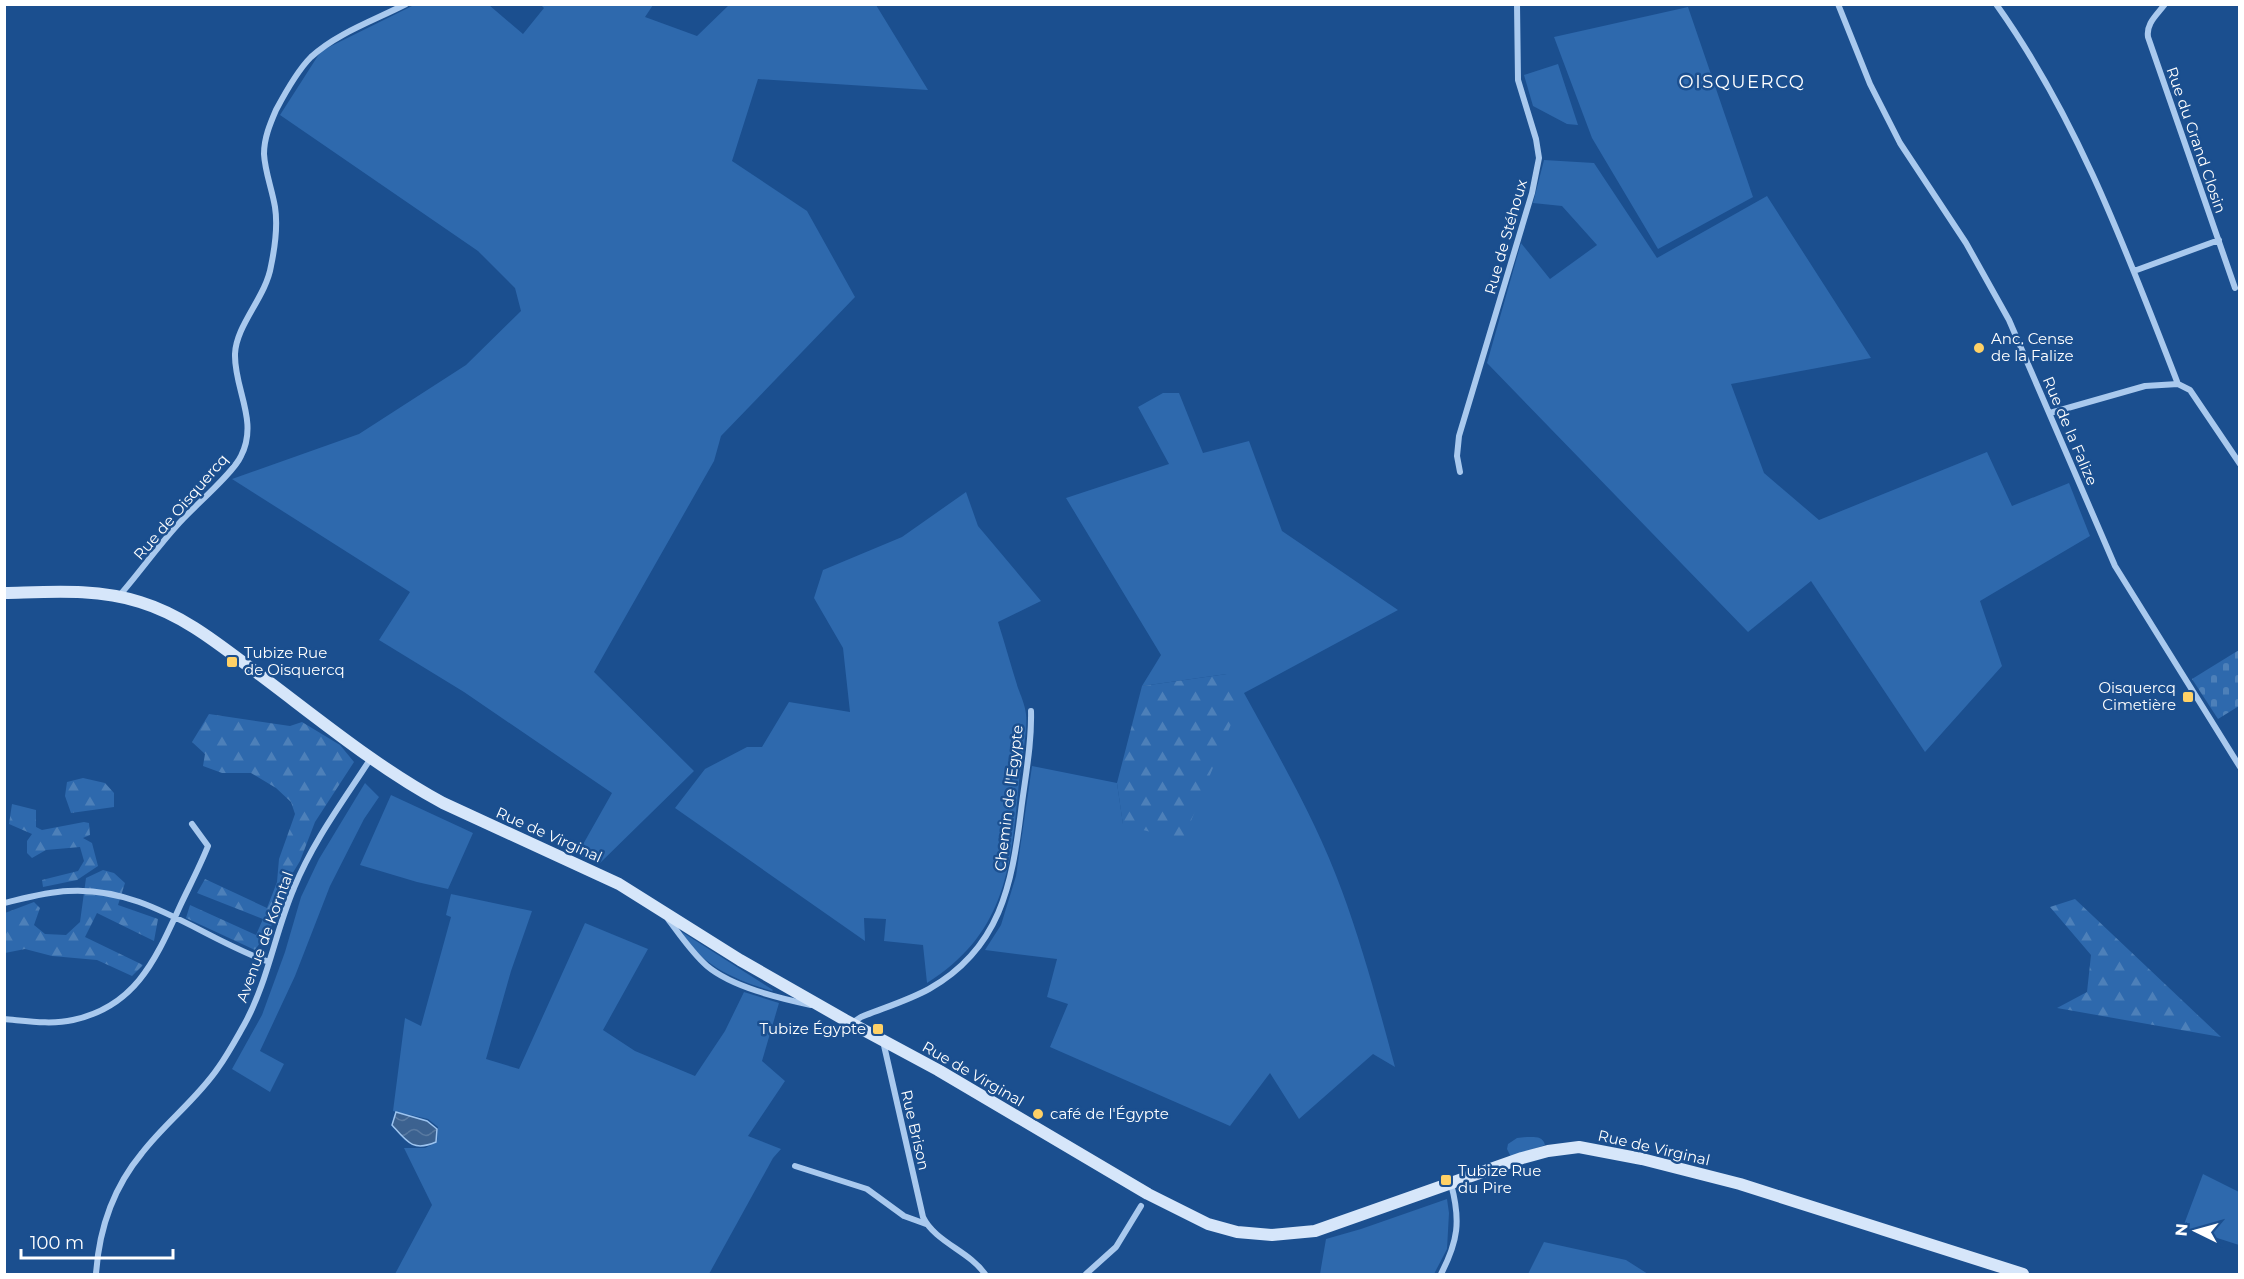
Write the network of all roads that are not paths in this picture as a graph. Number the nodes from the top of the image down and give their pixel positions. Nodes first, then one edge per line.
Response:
1 (406, 4) edge
2 (1517, 4) edge
3 (1838, 4) edge
4 (1996, 4) edge
5 (2165, 4) edge
6 (2219, 240) junction
7 (2134, 271) junction
8 (2235, 288) dead end
9 (2178, 384) junction
10 (2050, 413) junction
11 (2240, 464) edge
12 (1460, 472) dead end
13 (4, 593) edge
14 (118, 596) junction
15 (1031, 711) dead end
16 (371, 758) junction
17 (2240, 767) edge
18 (192, 824) dead end
19 (4, 903) edge
20 (661, 909) junction
21 (175, 917) junction
22 (269, 962) junction
23 (826, 1009) junction
24 (4, 1019) edge
25 (852, 1024) junction
26 (883, 1040) junction
27 (795, 1166) dead end
28 (1451, 1184) junction
29 (1141, 1206) dead end
30 (927, 1224) junction
31 (96, 1275) edge
32 (985, 1275) edge
33 (1086, 1275) edge
34 (1441, 1275) edge
35 (2024, 1275) edge

1 - 14 street, Rue de Oisquercq
2 - 12 street, Rue de Stéhoux
3 - 10 street, Rue de la Falize
4 - 7 street
5 - 6 street, Rue du Grand Closin
6 - 7 street
6 - 8 street, Rue du Grand Closin
7 - 9 street
9 - 10 street
9 - 11 street
10 - 17 street, Rue de la Falize
13 - 14 street, Rue de Virginal
14 - 16 street, Rue de Virginal
15 - 25 street, Chemin de l'Egypte
16 - 20 street, Rue de Virginal
16 - 22 street, Avenue de Korntal
18 - 21 street
19 - 21 street
20 - 23 street, Rue de Virginal
20 - 23 street
21 - 22 street
21 - 24 street
22 - 31 street, Avenue de Korntal
23 - 25 street, Rue de Virginal
25 - 26 street, Rue de Virginal
26 - 28 street, Rue de Virginal
26 - 30 street, Rue Brison
27 - 30 street
28 - 34 street
28 - 35 street, Rue de Virginal
29 - 33 street
30 - 32 street

